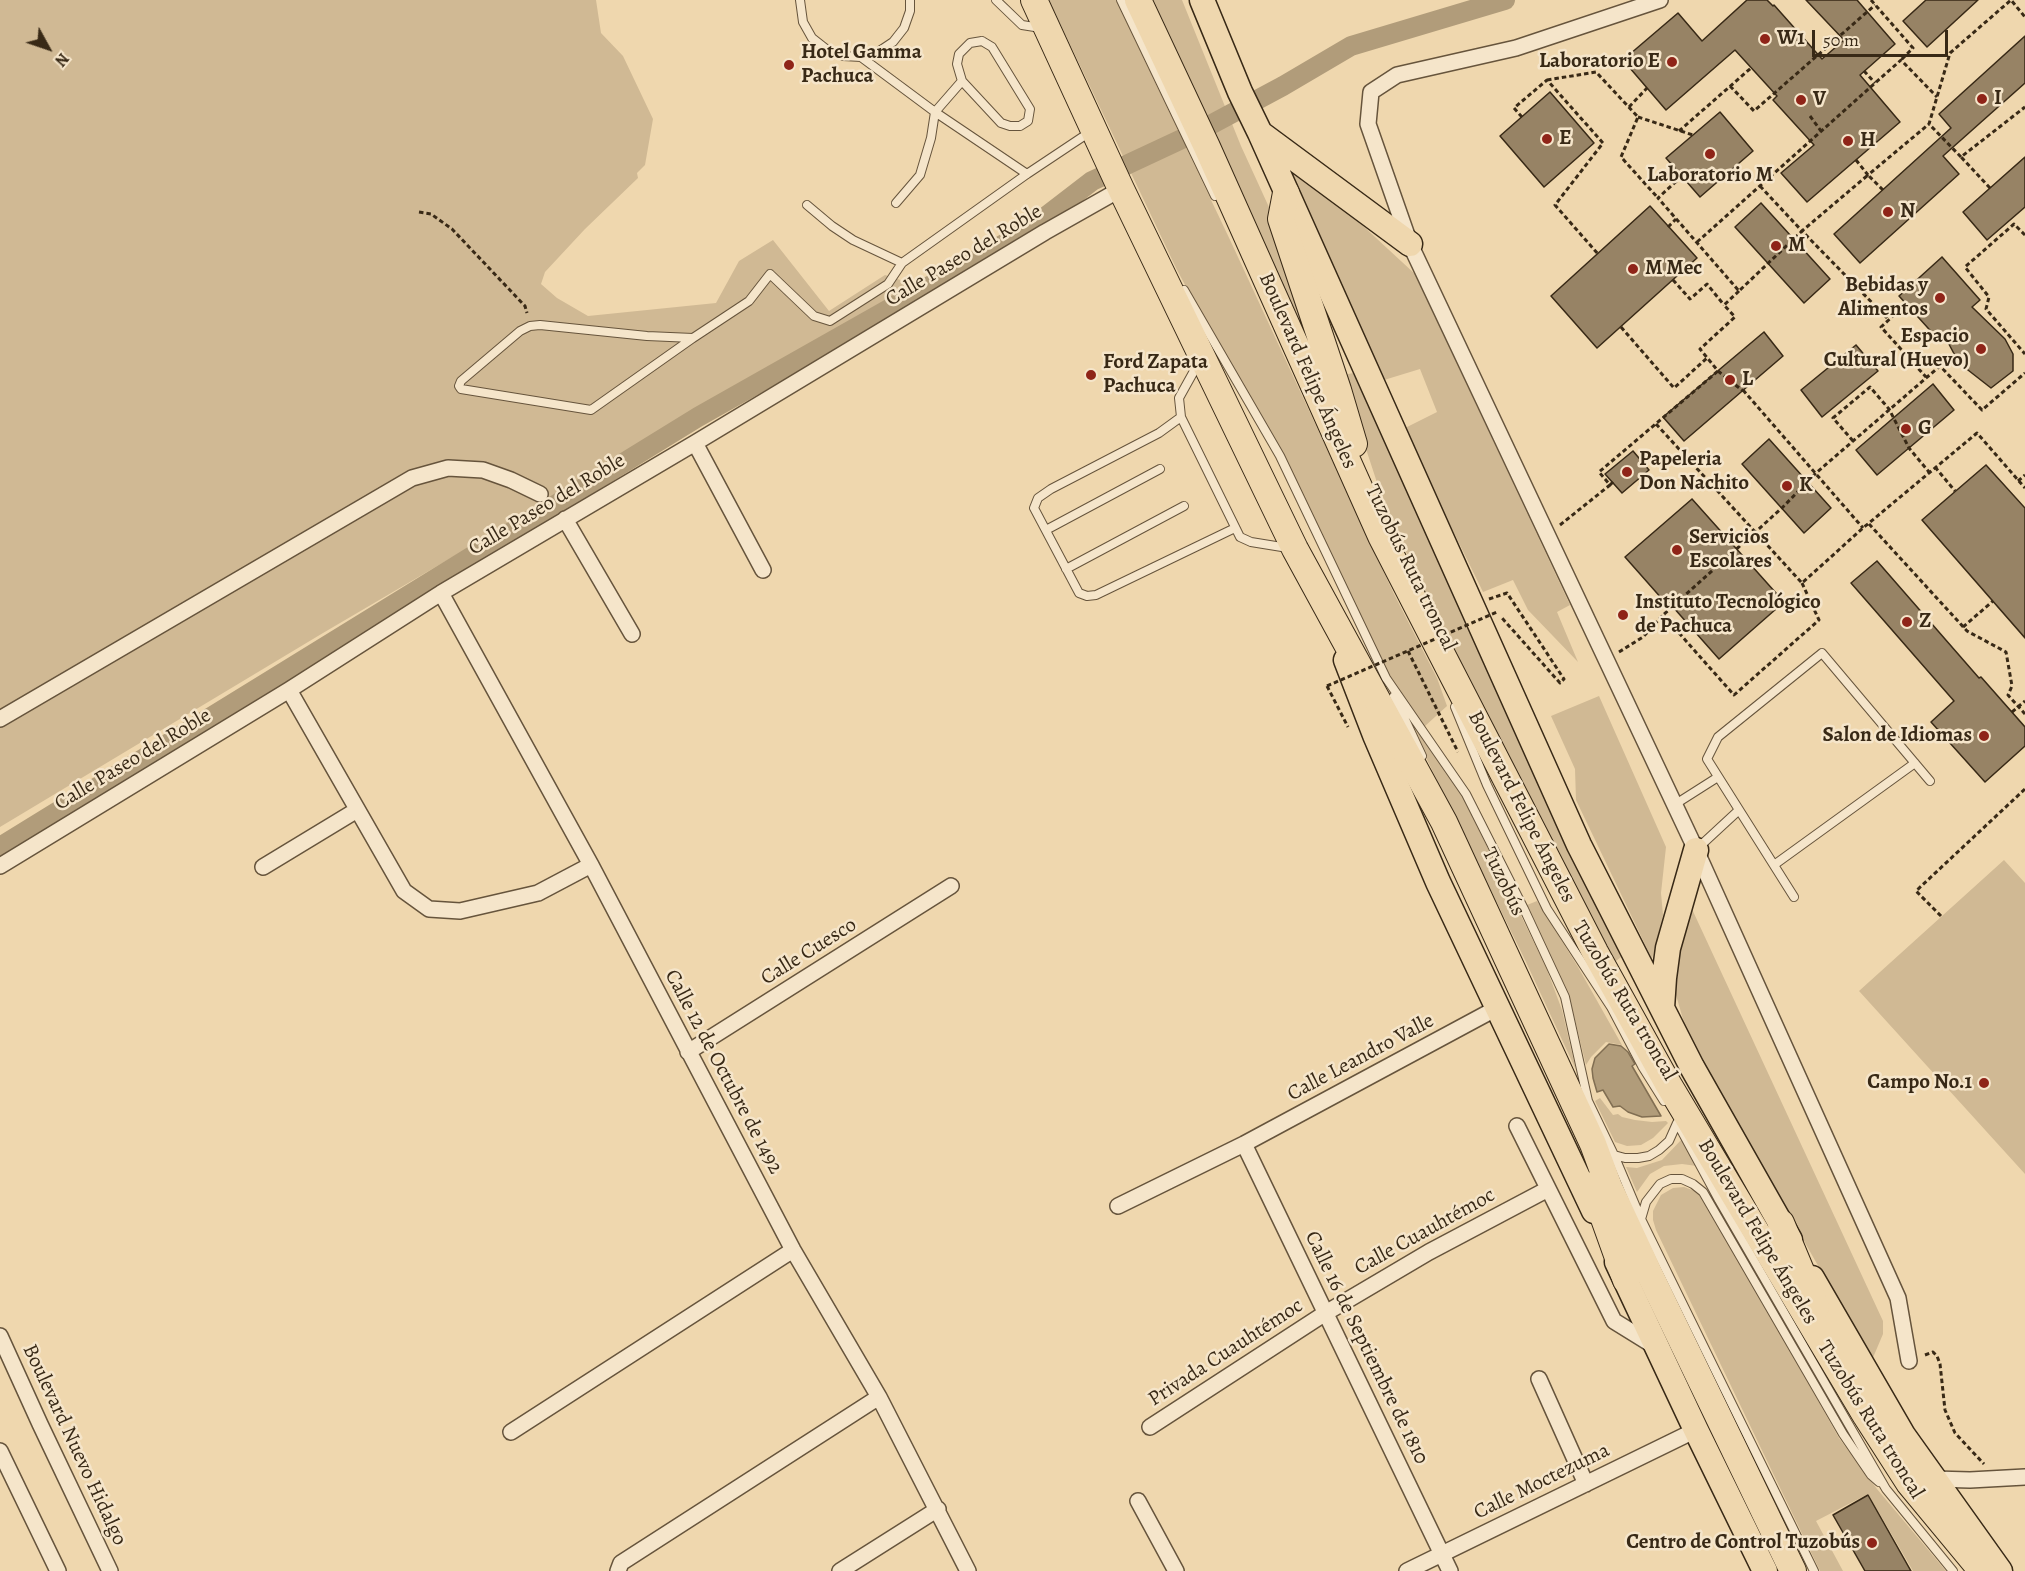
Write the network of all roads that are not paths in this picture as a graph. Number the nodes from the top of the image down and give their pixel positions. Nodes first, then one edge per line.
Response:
1 (800, 0) edge
2 (910, 0) edge
3 (996, 0) edge
4 (1034, 0) edge
5 (1043, 0) edge
6 (1121, 0) edge
7 (1138, 0) edge
8 (1202, 0) edge
9 (1660, 0) edge
10 (1050, 24) junction
11 (861, 57) junction
12 (962, 81) junction
13 (935, 111) junction
14 (1183, 114) junction
15 (1094, 130) junction
16 (1259, 130) junction
17 (1202, 152) junction
18 (1027, 174) junction
19 (1115, 176) junction
20 (1286, 193) junction
21 (1217, 201) dead end
22 (896, 203) dead end
23 (807, 205) dead end
24 (1410, 244) junction
25 (902, 263) junction
26 (1178, 281) dead end
27 (693, 338) junction
28 (1203, 356) junction
29 (1303, 383) dead end
30 (1181, 417) junction
31 (695, 443) junction
32 (1160, 469) dead end
33 (540, 494) dead end
34 (1184, 506) dead end
35 (565, 519) junction
36 (1235, 528) junction
37 (1046, 530) junction
38 (1381, 536) junction
39 (1295, 549) junction
40 (1066, 569) junction
41 (763, 570) dead end
42 (441, 593) junction
43 (1329, 613) junction
44 (632, 634) dead end
45 (1423, 637) dead end
46 (1386, 678) junction
47 (289, 690) junction
48 (1452, 700) dead end
49 (0, 719) edge
50 (1424, 762) dead end
51 (1915, 763) junction
52 (1718, 777) junction
53 (1930, 781) dead end
54 (1674, 805) junction
55 (357, 810) junction
56 (1739, 810) junction
57 (1450, 815) dead end
58 (1455, 825) dead end
59 (1696, 850) junction
60 (591, 864) junction
61 (1774, 865) junction
62 (0, 866) edge
63 (263, 867) dead end
64 (951, 886) dead end
65 (1794, 897) dead end
66 (1497, 1008) junction
67 (1662, 1008) junction
68 (1542, 1034) junction
69 (688, 1052) junction
70 (1570, 1066) dead end
71 (1588, 1101) junction
72 (1666, 1104) dead end
73 (1672, 1114) dead end
74 (1677, 1123) junction
75 (1517, 1125) dead end
76 (1244, 1144) junction
77 (1614, 1155) junction
78 (1548, 1189) junction
79 (1118, 1206) dead end
80 (1641, 1219) junction
81 (1781, 1223) junction
82 (793, 1250) junction
83 (1626, 1280) junction
84 (1324, 1314) junction
85 (0, 1336) edge
86 (1658, 1348) junction
87 (1909, 1361) road end
88 (1539, 1379) dead end
89 (879, 1397) junction
90 (1859, 1406) junction
91 (1150, 1427) dead end
92 (1696, 1430) junction
93 (511, 1432) dead end
94 (0, 1451) edge
95 (2025, 1477) edge
96 (1934, 1479) junction
97 (1586, 1484) junction
98 (1886, 1489) junction
99 (1138, 1501) dead end
100 (938, 1509) junction
101 (1443, 1553) junction
102 (58, 1571) edge
103 (110, 1571) edge
104 (618, 1571) edge
105 (840, 1571) edge
106 (968, 1571) edge
107 (1176, 1571) edge
108 (1407, 1571) edge
109 (1450, 1571) edge
110 (1765, 1571) edge
111 (1793, 1571) edge
112 (1814, 1571) edge
113 (1953, 1571) edge
114 (1982, 1571) edge
115 (2000, 1571) edge

1 - 11 lane
2 - 11 lane
3 - 10 lane
4 - 10 highway
5 - 10 lane
6 - 14 lane
7 - 14 highway, Boulevard Felipe Ángeles
8 - 16 main road, Boulevard Felipe Ángeles
9 - 24 street
10 - 15 highway
11 - 13 lane
12 - 12 lane
12 - 13 lane
13 - 18 lane
13 - 22 lane
14 - 17 highway, Boulevard Felipe Ángeles
15 - 18 lane
15 - 19 highway
16 - 20 main road, Boulevard Felipe Ángeles
16 - 24 main road
17 - 21 lane
17 - 38 highway, Boulevard Felipe Ángeles
18 - 25 lane
19 - 28 highway
19 - 31 street, Calle Paseo del Roble
20 - 38 highway
20 - 67 main road, Boulevard Felipe Ángeles
23 - 25 lane
24 - 54 street
25 - 27 lane
26 - 46 lane, Tuzobús Ruta troncal
27 - 27 lane
28 - 30 lane
28 - 39 highway
29 - 45 lane, Tuzobús Ruta troncal
30 - 36 lane
30 - 37 lane
31 - 35 street, Calle Paseo del Roble
31 - 41 street
32 - 37 lane
33 - 49 street, Calle Paseo del Roble
34 - 40 lane
35 - 42 street, Calle Paseo del Roble
35 - 44 street
36 - 39 lane
36 - 40 lane
37 - 40 lane
38 - 90 highway, Boulevard Felipe Ángeles
39 - 43 highway
42 - 47 street, Calle Paseo del Roble
42 - 60 street, Calle 12 de Octubre de 1492
43 - 66 main road
43 - 68 highway
46 - 50 lane
46 - 71 lane, Tuzobús Ruta troncal
47 - 55 street
47 - 62 street, Calle Paseo del Roble
48 - 72 lane, Tuzobús Ruta troncal
51 - 52 lane
51 - 53 lane
51 - 61 lane
52 - 54 lane
52 - 56 lane
54 - 59 street
55 - 60 street
55 - 63 street
56 - 59 lane
56 - 61 lane
57 - 58 lane
59 - 67 main road
59 - 87 street
60 - 69 street, Calle 12 de Octubre de 1492
61 - 65 lane
64 - 69 street, Calle Cuesco
66 - 76 street, Calle Leandro Valle
66 - 83 main road
67 - 81 main road, Boulevard Felipe Ángeles
68 - 83 highway
68 - 111 highway
69 - 82 street, Calle 12 de Octubre de 1492
70 - 71 lane
71 - 77 lane, Tuzobús Ruta troncal
73 - 74 lane, Tuzobús Ruta troncal
74 - 77 lane
74 - 98 lane, Tuzobús Ruta troncal
75 - 78 street
76 - 79 street, Calle Leandro Valle
76 - 84 street, Calle 16 de Septiembre de 1810
77 - 80 lane, Tuzobús Ruta troncal
78 - 84 street, Calle Cuauhtémoc
78 - 86 street
80 - 98 lane
80 - 112 lane, Tuzobús Ruta troncal
81 - 90 highway
81 - 96 main road, Boulevard Felipe Ángeles
82 - 89 street, Calle 12 de Octubre de 1492
82 - 93 street
83 - 86 main road
84 - 91 street, Privada Cuauhtémoc
84 - 101 street, Calle 16 de Septiembre de 1810
85 - 103 street, Boulevard Nuevo Hidalgo
86 - 92 main road
88 - 97 street
89 - 100 street, Calle 12 de Octubre de 1492
89 - 104 street
90 - 114 highway, Boulevard Felipe Ángeles
92 - 97 street, Calle Moctezuma
92 - 110 main road
94 - 102 street
95 - 96 street
96 - 115 main road, Boulevard Felipe Ángeles
97 - 101 street, Calle Moctezuma
98 - 113 lane, Tuzobús Ruta troncal
99 - 107 street
100 - 105 street
100 - 106 street, Calle 12 de Octubre de 1492
101 - 108 street, Calle Moctezuma
101 - 109 street, Calle 16 de Septiembre de 1810

